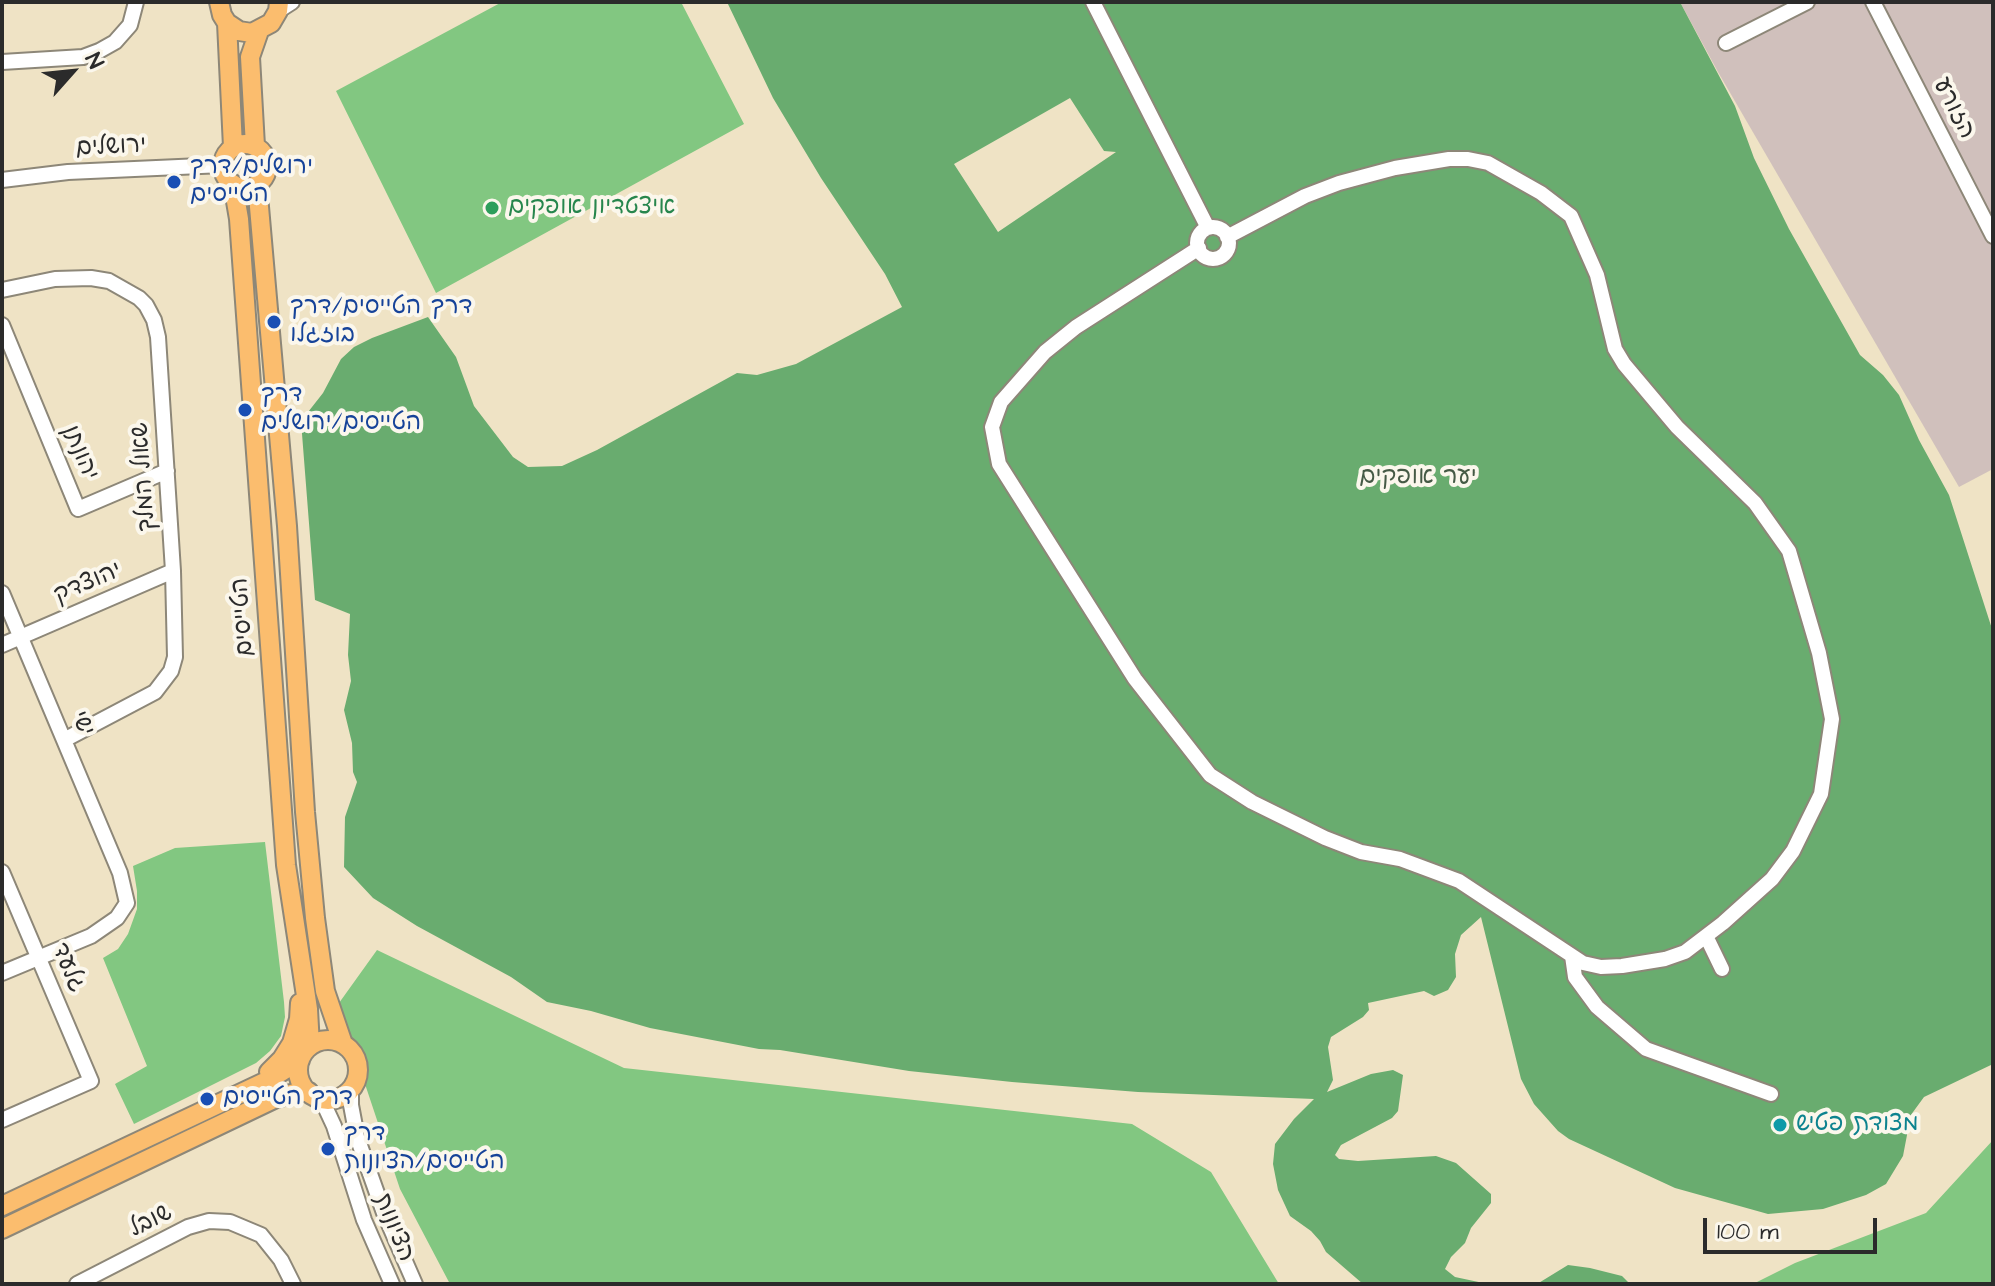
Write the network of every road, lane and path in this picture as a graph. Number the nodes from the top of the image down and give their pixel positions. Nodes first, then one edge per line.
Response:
1 (136, 2) edge
2 (219, 2) edge
3 (1093, 2) edge
4 (1807, 2) edge
5 (1873, 2) edge
6 (283, 5) edge
7 (227, 23) junction
8 (259, 31) junction
9 (1726, 43) dead end
10 (2, 62) edge
11 (255, 146) junction
12 (233, 147) junction
13 (223, 165) junction
14 (2, 180) edge
15 (233, 184) junction
16 (257, 184) junction
17 (1208, 228) junction
18 (1993, 236) edge
19 (1227, 237) junction
20 (1199, 248) junction
21 (2, 290) edge
22 (2, 325) edge
23 (167, 471) junction
24 (173, 571) junction
25 (2, 593) edge
26 (21, 637) junction
27 (2, 645) edge
28 (64, 740) junction
29 (2, 872) edge
30 (1706, 936) junction
31 (1572, 956) junction
32 (39, 958) junction
33 (1722, 969) dead end
34 (2, 973) edge
35 (302, 975) junction
36 (343, 1044) junction
37 (305, 1053) junction
38 (351, 1089) junction
39 (245, 1091) junction
40 (1771, 1094) dead end
41 (315, 1095) junction
42 (2, 1120) edge
43 (2, 1206) edge
44 (2, 1229) edge
45 (77, 1284) edge
46 (293, 1284) edge
47 (392, 1284) edge
48 (415, 1284) edge

1 - 10 street
2 - 7 main road
3 - 17 street
4 - 9 street
5 - 18 street, הזורע
6 - 8 main road
7 - 8 main road
7 - 12 main road
8 - 11 main road
11 - 12 main road
11 - 16 main road
12 - 13 main road
13 - 14 street, ירושלים
13 - 15 main road
15 - 16 main road
15 - 35 main road, הטייסים
16 - 36 main road, הטייסים
17 - 19 street
17 - 20 street
19 - 20 street
19 - 30 street
20 - 31 street
21 - 23 street, שאול המלך
22 - 23 street, יהונתן
23 - 24 street, שאול המלך
24 - 26 street, יהוצדק
24 - 28 street, שאול המלך
25 - 26 street, ישי
26 - 27 street, יהוצדק
26 - 28 street, ישי
28 - 32 street, ישי
29 - 32 street, גלעד
30 - 31 street
30 - 33 street
31 - 40 street
32 - 34 street, ישי
32 - 42 street, גלעד
35 - 37 main road, הטייסים
35 - 39 main road
36 - 37 main road
36 - 38 main road
37 - 39 main road
37 - 41 main road
38 - 41 main road
38 - 48 street, הציונות
39 - 43 main road
41 - 44 main road
41 - 47 street, הציונות
45 - 46 street, שובל

